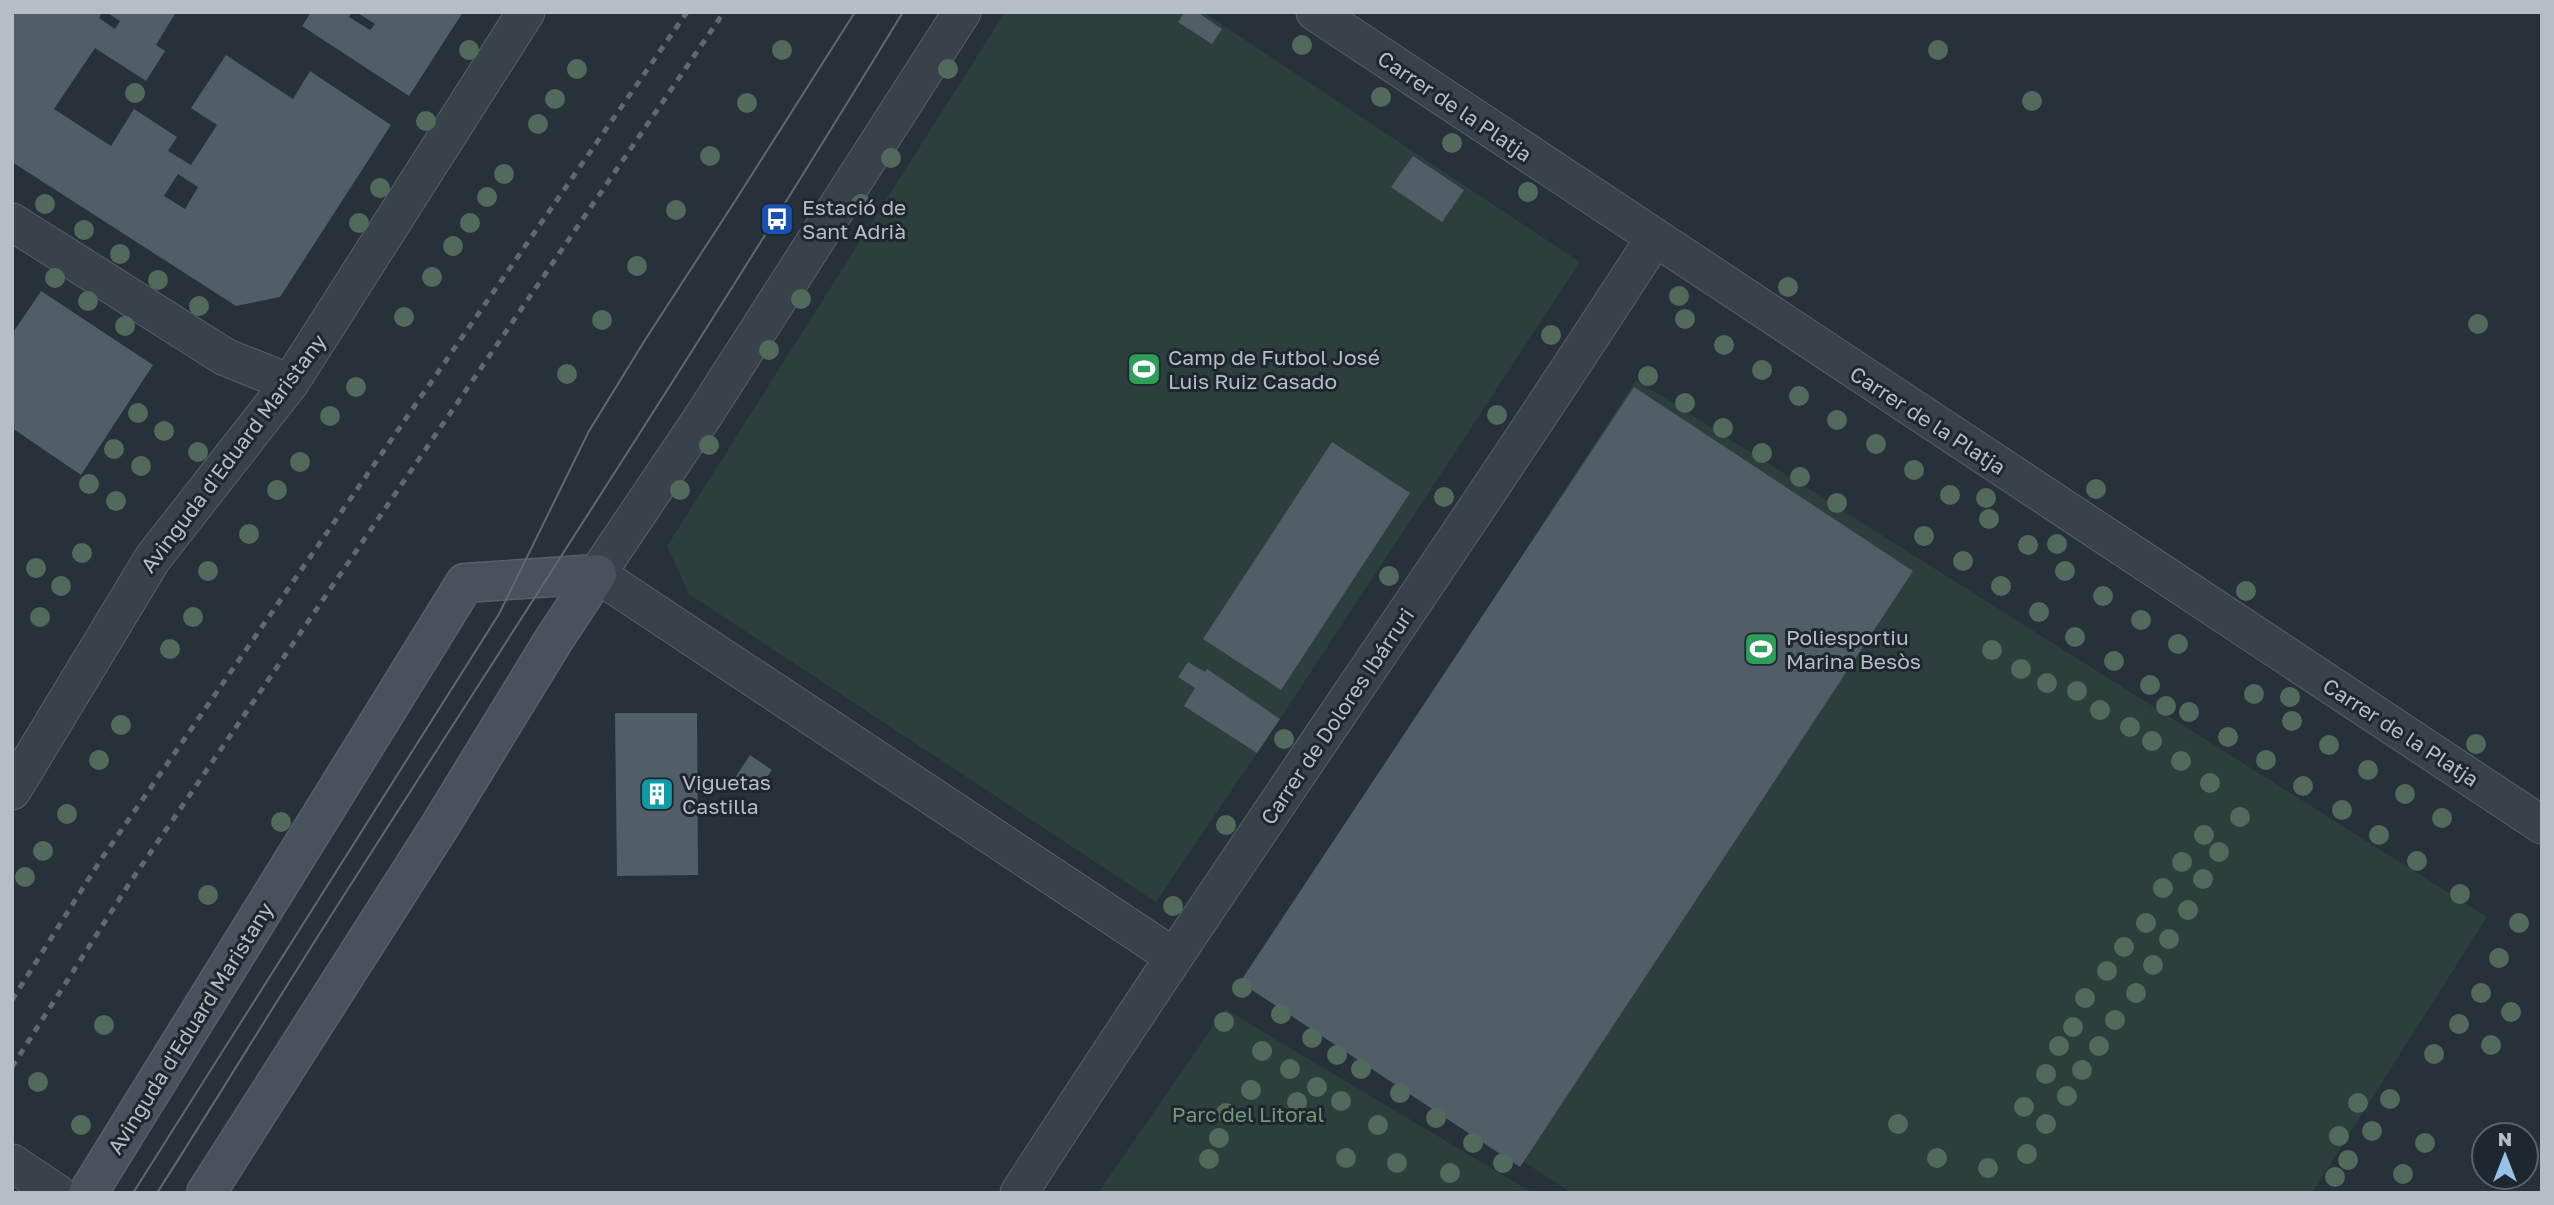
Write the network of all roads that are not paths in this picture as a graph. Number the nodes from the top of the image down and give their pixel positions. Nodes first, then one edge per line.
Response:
1 (526, 12) edge
2 (962, 12) edge
3 (1315, 12) edge
4 (12, 222) edge
5 (1654, 239) junction
6 (290, 383) junction
7 (597, 574) junction
8 (12, 791) edge
9 (2542, 825) edge
10 (1174, 957) junction
11 (12, 1163) edge
12 (210, 1187) edge
13 (57, 1193) edge
14 (88, 1193) edge
15 (1018, 1193) edge

1 - 6 street, Avinguda d'Eduard Maristany
2 - 7 street
3 - 5 street, Carrer de la Platja
4 - 6 street
5 - 9 street, Carrer de la Platja
5 - 10 street, Carrer de Dolores Ibárruri
6 - 8 street, Avinguda d'Eduard Maristany
7 - 10 street
7 - 12 main road
7 - 14 main road, Avinguda d'Eduard Maristany
10 - 15 street, Carrer de Dolores Ibárruri
11 - 13 street

